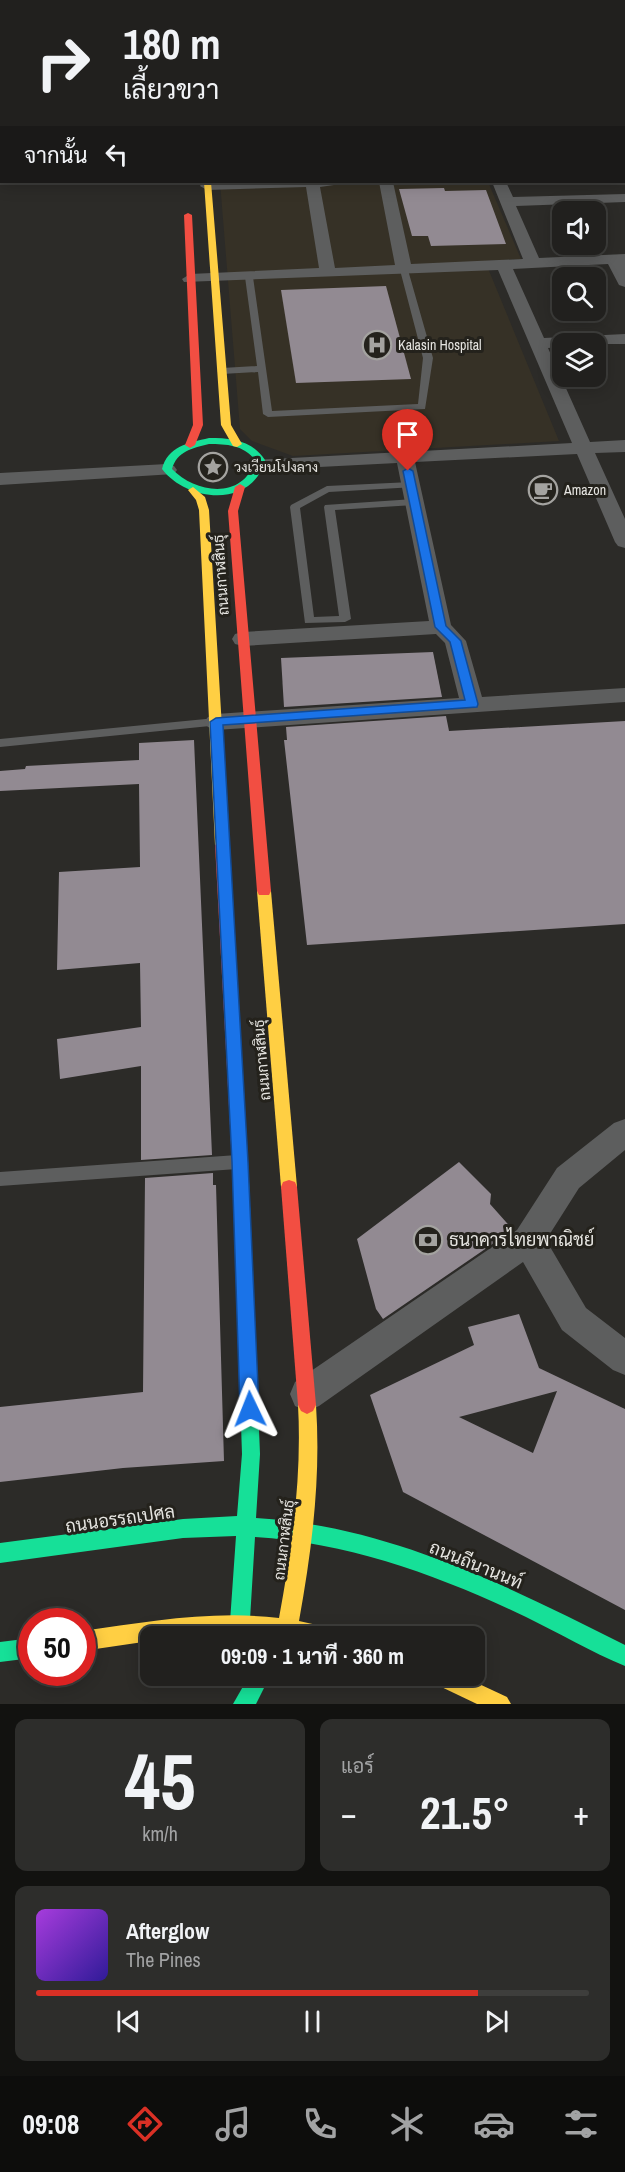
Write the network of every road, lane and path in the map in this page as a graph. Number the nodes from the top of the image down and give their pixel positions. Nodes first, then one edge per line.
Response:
1 (312, 183) joint
2 (386, 183) edge
3 (499, 183) edge
4 (207, 184) edge
5 (625, 198) edge
6 (508, 202) junction
7 (188, 203) dead end
8 (619, 259) edge
9 (533, 263) junction
10 (503, 264) junction
11 (404, 270) junction
12 (328, 273) junction
13 (249, 277) junction
14 (214, 278) junction
15 (190, 279) junction
16 (625, 282) edge
17 (625, 339) edge
18 (537, 343) junction
19 (261, 369) junction
20 (222, 371) junction
21 (237, 444) junction
22 (190, 445) junction
23 (625, 446) edge
24 (585, 448) junction
25 (405, 458) junction
26 (261, 464) junction
27 (167, 470) junction
28 (0, 479) edge
29 (240, 487) junction
30 (193, 490) junction
31 (412, 494) junction
32 (625, 542) edge
33 (441, 627) junction
34 (243, 639) junction
35 (625, 695) edge
36 (472, 704) junction
37 (250, 719) junction
38 (216, 722) junction
39 (0, 743) edge
40 (625, 1132) edge
41 (240, 1162) junction
42 (0, 1179) edge
43 (528, 1240) junction
44 (625, 1359) edge
45 (307, 1394) junction
46 (246, 1526) junction
47 (305, 1530) junction
48 (0, 1553) edge
49 (240, 1626) edge
50 (286, 1626) edge
51 (140, 1634) edge
52 (96, 1639) edge
53 (18, 1650) edge
54 (0, 1652) edge
55 (625, 1656) edge
56 (250, 1686) edge
57 (461, 1686) edge
58 (236, 1701) edge
59 (500, 1704) edge

1 - 4 street
1 - 12 street
2 - 11 street
3 - 6 street
4 - 14 main road
5 - 6 street
6 - 9 street
7 - 15 main road
8 - 9 street
8 - 16 street
9 - 10 street
10 - 11 street
10 - 18 street
11 - 12 street
11 - 19 lane
12 - 13 street
13 - 14 street
13 - 19 lane
14 - 15 street
14 - 20 main road
15 - 22 main road
17 - 18 street
18 - 24 street
19 - 20 lane
20 - 21 main road
21 - 22 main road
21 - 26 main road
22 - 27 main road
23 - 24 street
24 - 25 street
24 - 32 street
25 - 26 street
25 - 31 street
26 - 29 main road
27 - 28 street
27 - 30 main road
29 - 30 main road
29 - 34 main road, ถนนกาฬสินธุ์
30 - 38 main road, ถนนกาฬสินธุ์
31 - 31 lane
31 - 33 street
33 - 34 street
33 - 36 street
34 - 37 main road, ถนนกาฬสินธุ์
35 - 36 street
36 - 37 street
37 - 38 street
37 - 45 main road, ถนนกาฬสินธุ์
38 - 39 lane
38 - 41 main road, ถนนกาฬสินธุ์
40 - 43 street
41 - 42 lane
41 - 46 main road, ถนนกาฬสินธุ์
43 - 44 street
43 - 45 street
45 - 47 main road, ถนนกาฬสินธุ์
46 - 47 main road, ถนนอรรถเปศล
46 - 48 main road, ถนนอรรถเปศล
46 - 49 main road, ถนนกาฬสินธุ์
47 - 50 main road, ถนนกาฬสินธุ์
47 - 55 main road, ถนนถีนานนท์
51 - 52 main road
53 - 54 main road
56 - 58 main road
57 - 59 main road

